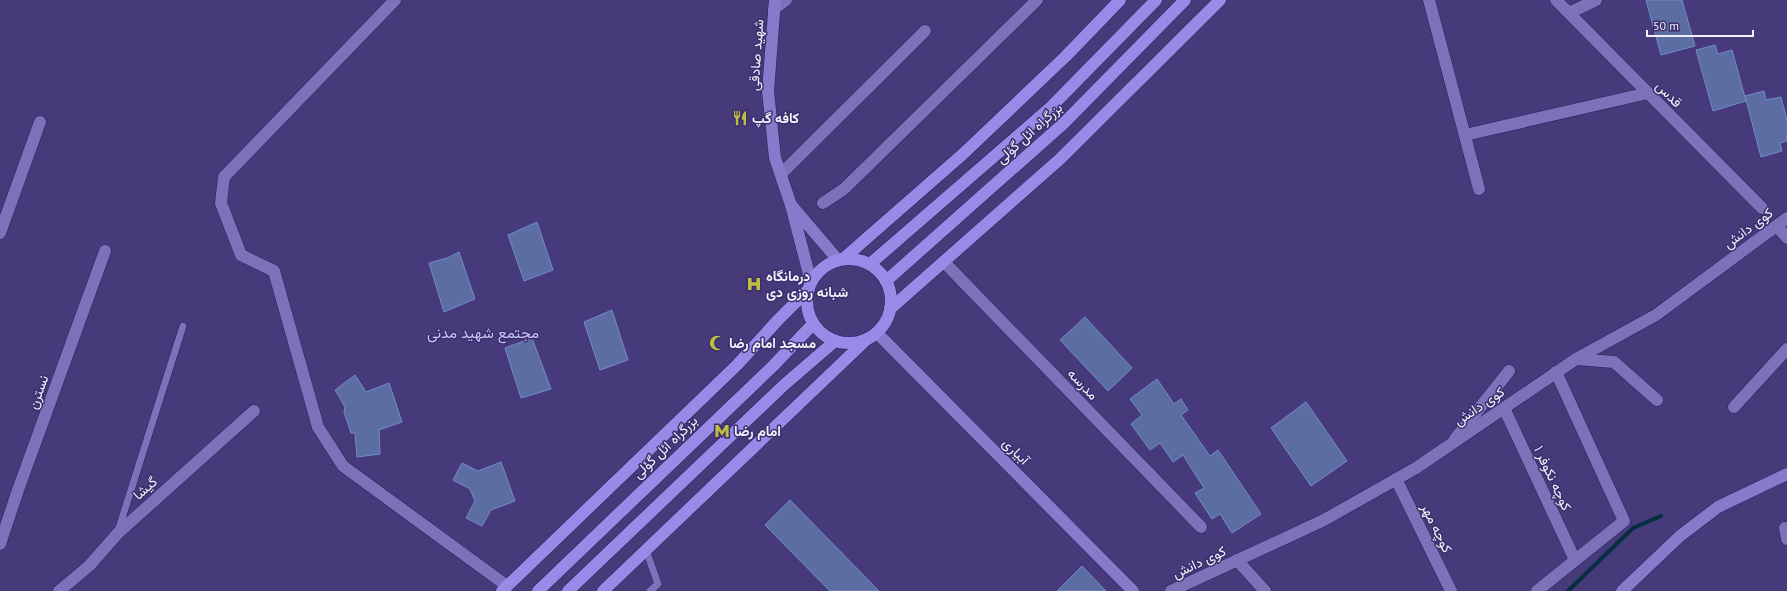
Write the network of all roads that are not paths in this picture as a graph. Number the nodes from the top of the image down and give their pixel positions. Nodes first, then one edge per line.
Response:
1 (395, 0) edge
2 (786, 0) edge
3 (1037, 0) edge
4 (1120, 0) edge
5 (1156, 0) edge
6 (1185, 0) edge
7 (1220, 0) edge
8 (1429, 0) edge
9 (1556, 0) edge
10 (1596, 0) edge
11 (774, 5) edge
12 (1569, 13) junction
13 (925, 31) dead end
14 (1648, 93) junction
15 (40, 122) dead end
16 (1465, 135) junction
17 (781, 174) junction
18 (1479, 189) dead end
19 (823, 203) dead end
20 (791, 205) junction
21 (1762, 208) dead end
22 (1787, 218) edge
23 (1777, 226) junction
24 (0, 233) edge
25 (1787, 238) edge
26 (105, 251) dead end
27 (840, 259) junction
28 (944, 262) junction
29 (870, 264) junction
30 (886, 281) junction
31 (809, 286) junction
32 (890, 309) junction
33 (813, 324) junction
34 (183, 326) dead end
35 (877, 333) junction
36 (866, 340) junction
37 (835, 341) junction
38 (1787, 349) edge
39 (1576, 359) junction
40 (1509, 372) dead end
41 (1556, 372) junction
42 (1657, 400) dead end
43 (1734, 407) dead end
44 (1504, 408) junction
45 (254, 411) dead end
46 (1452, 443) junction
47 (1787, 474) edge
48 (1396, 479) junction
49 (1201, 527) dead end
50 (118, 533) junction
51 (0, 544) edge
52 (646, 550) junction
53 (1237, 560) junction
54 (1575, 560) junction
55 (505, 588) edge
56 (59, 591) edge
57 (538, 591) edge
58 (568, 591) edge
59 (603, 591) edge
60 (650, 591) edge
61 (1133, 591) edge
62 (1171, 591) edge
63 (1265, 591) edge
64 (1451, 591) edge
65 (1537, 591) edge
66 (1622, 591) edge

1 - 55 street
2 - 11 street
3 - 19 street
4 - 27 highway
5 - 29 highway, بزرگراه ائل گؤلی
6 - 30 highway, بزرگراه ائل گؤلی
7 - 28 highway
8 - 16 street
9 - 12 street, قدس
10 - 12 street
11 - 17 main road, شهید صادقی
12 - 14 street, قدس
13 - 17 street
14 - 16 street
14 - 21 street, قدس
15 - 24 street
16 - 18 street
17 - 20 main road, شهید صادقی
20 - 27 main road, شهید صادقی
20 - 31 main road, شهید صادقی
22 - 23 street, کوی دانش
23 - 25 street
23 - 39 street, کوی دانش
26 - 51 street, نسترن
27 - 29 highway
27 - 31 highway
28 - 32 highway
28 - 49 street, مدرسه
29 - 30 highway
30 - 32 highway
31 - 33 highway
31 - 55 highway
32 - 35 highway
33 - 37 highway
33 - 57 highway, بزرگراه ائل گؤلی
34 - 50 lane
35 - 36 highway
35 - 61 main road, آبیاری
36 - 37 highway
36 - 52 highway
37 - 58 highway
38 - 43 street
39 - 41 street, کوی دانش
39 - 42 street
40 - 46 street
41 - 44 street, کوی دانش
41 - 54 street
44 - 46 street, کوی دانش
44 - 54 street, کوچه نکوفر ۱
45 - 50 street, گیشا
46 - 48 street, کوی دانش
47 - 66 main road
48 - 53 street, کوی دانش
48 - 64 street, کوچه مهر
50 - 56 street, گیشا
52 - 59 highway
52 - 60 lane
53 - 62 street, کوی دانش
53 - 63 street
54 - 65 street

